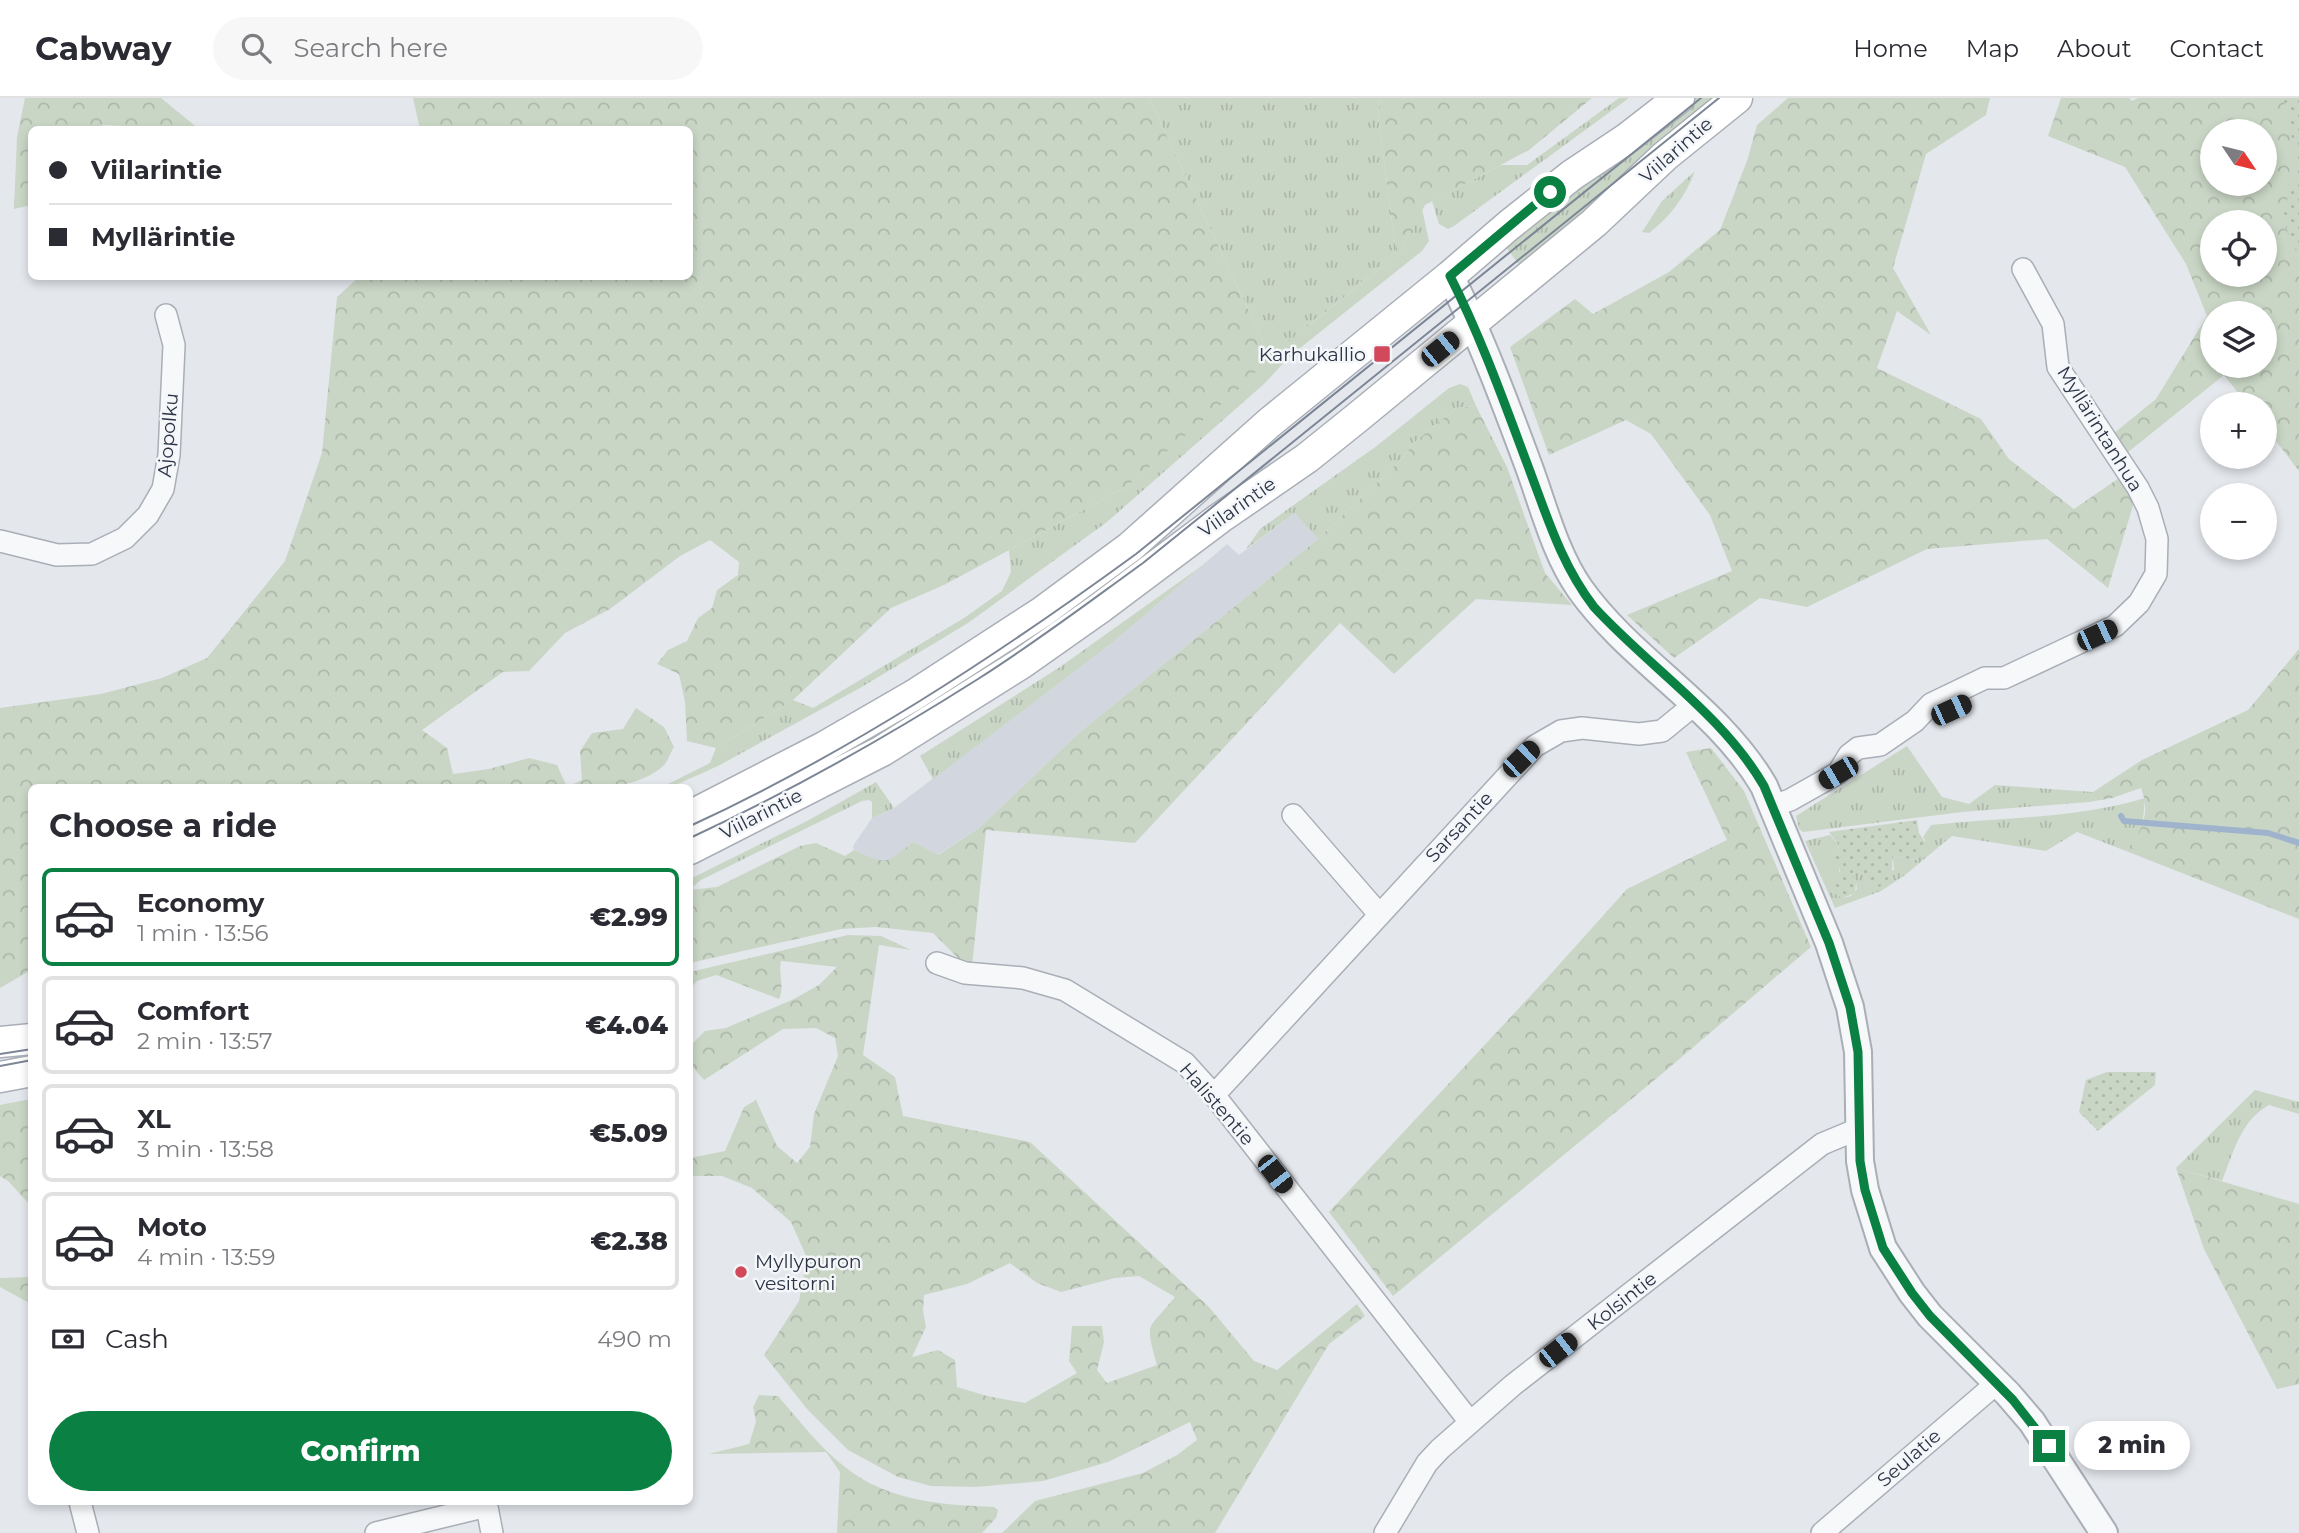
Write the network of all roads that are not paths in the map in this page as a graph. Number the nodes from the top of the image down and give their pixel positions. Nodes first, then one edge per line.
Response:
1 (1679, 98) edge
2 (1737, 98) edge
3 (2022, 269) dead end
4 (1450, 276) junction
5 (166, 315) dead end
6 (1472, 323) junction
7 (0, 541) edge
8 (1695, 704) junction
9 (1773, 806) junction
10 (693, 814) edge
11 (1293, 815) dead end
12 (693, 848) edge
13 (1379, 914) junction
14 (937, 963) dead end
15 (28, 1038) edge
16 (0, 1042) edge
17 (28, 1073) edge
18 (0, 1077) edge
19 (1214, 1095) junction
20 (1858, 1129) junction
21 (1997, 1383) junction
22 (1470, 1422) junction
23 (81, 1505) edge
24 (483, 1505) edge
25 (487, 1505) edge
26 (88, 1533) edge
27 (376, 1533) edge
28 (492, 1533) edge
29 (1385, 1533) edge
30 (1822, 1533) edge
31 (2104, 1533) edge

1 - 4 main road, Viilarintie
2 - 6 main road, Viilarintie
3 - 9 street, Myllärintanhua
4 - 6 street
4 - 10 main road, Viilarintie
5 - 7 street, Ajopolku
6 - 8 street
6 - 12 main road, Viilarintie
8 - 9 street
8 - 13 street, Sarsantie
9 - 20 street
11 - 13 street
13 - 19 street, Sarsantie
14 - 19 street, Halistentie
15 - 16 main road
17 - 18 main road
19 - 22 street, Halistentie
20 - 21 street
20 - 22 street, Kolsintie
21 - 30 street, Seulatie
21 - 31 street
22 - 29 street, Kolsintie
23 - 26 street
24 - 27 street
25 - 28 street

